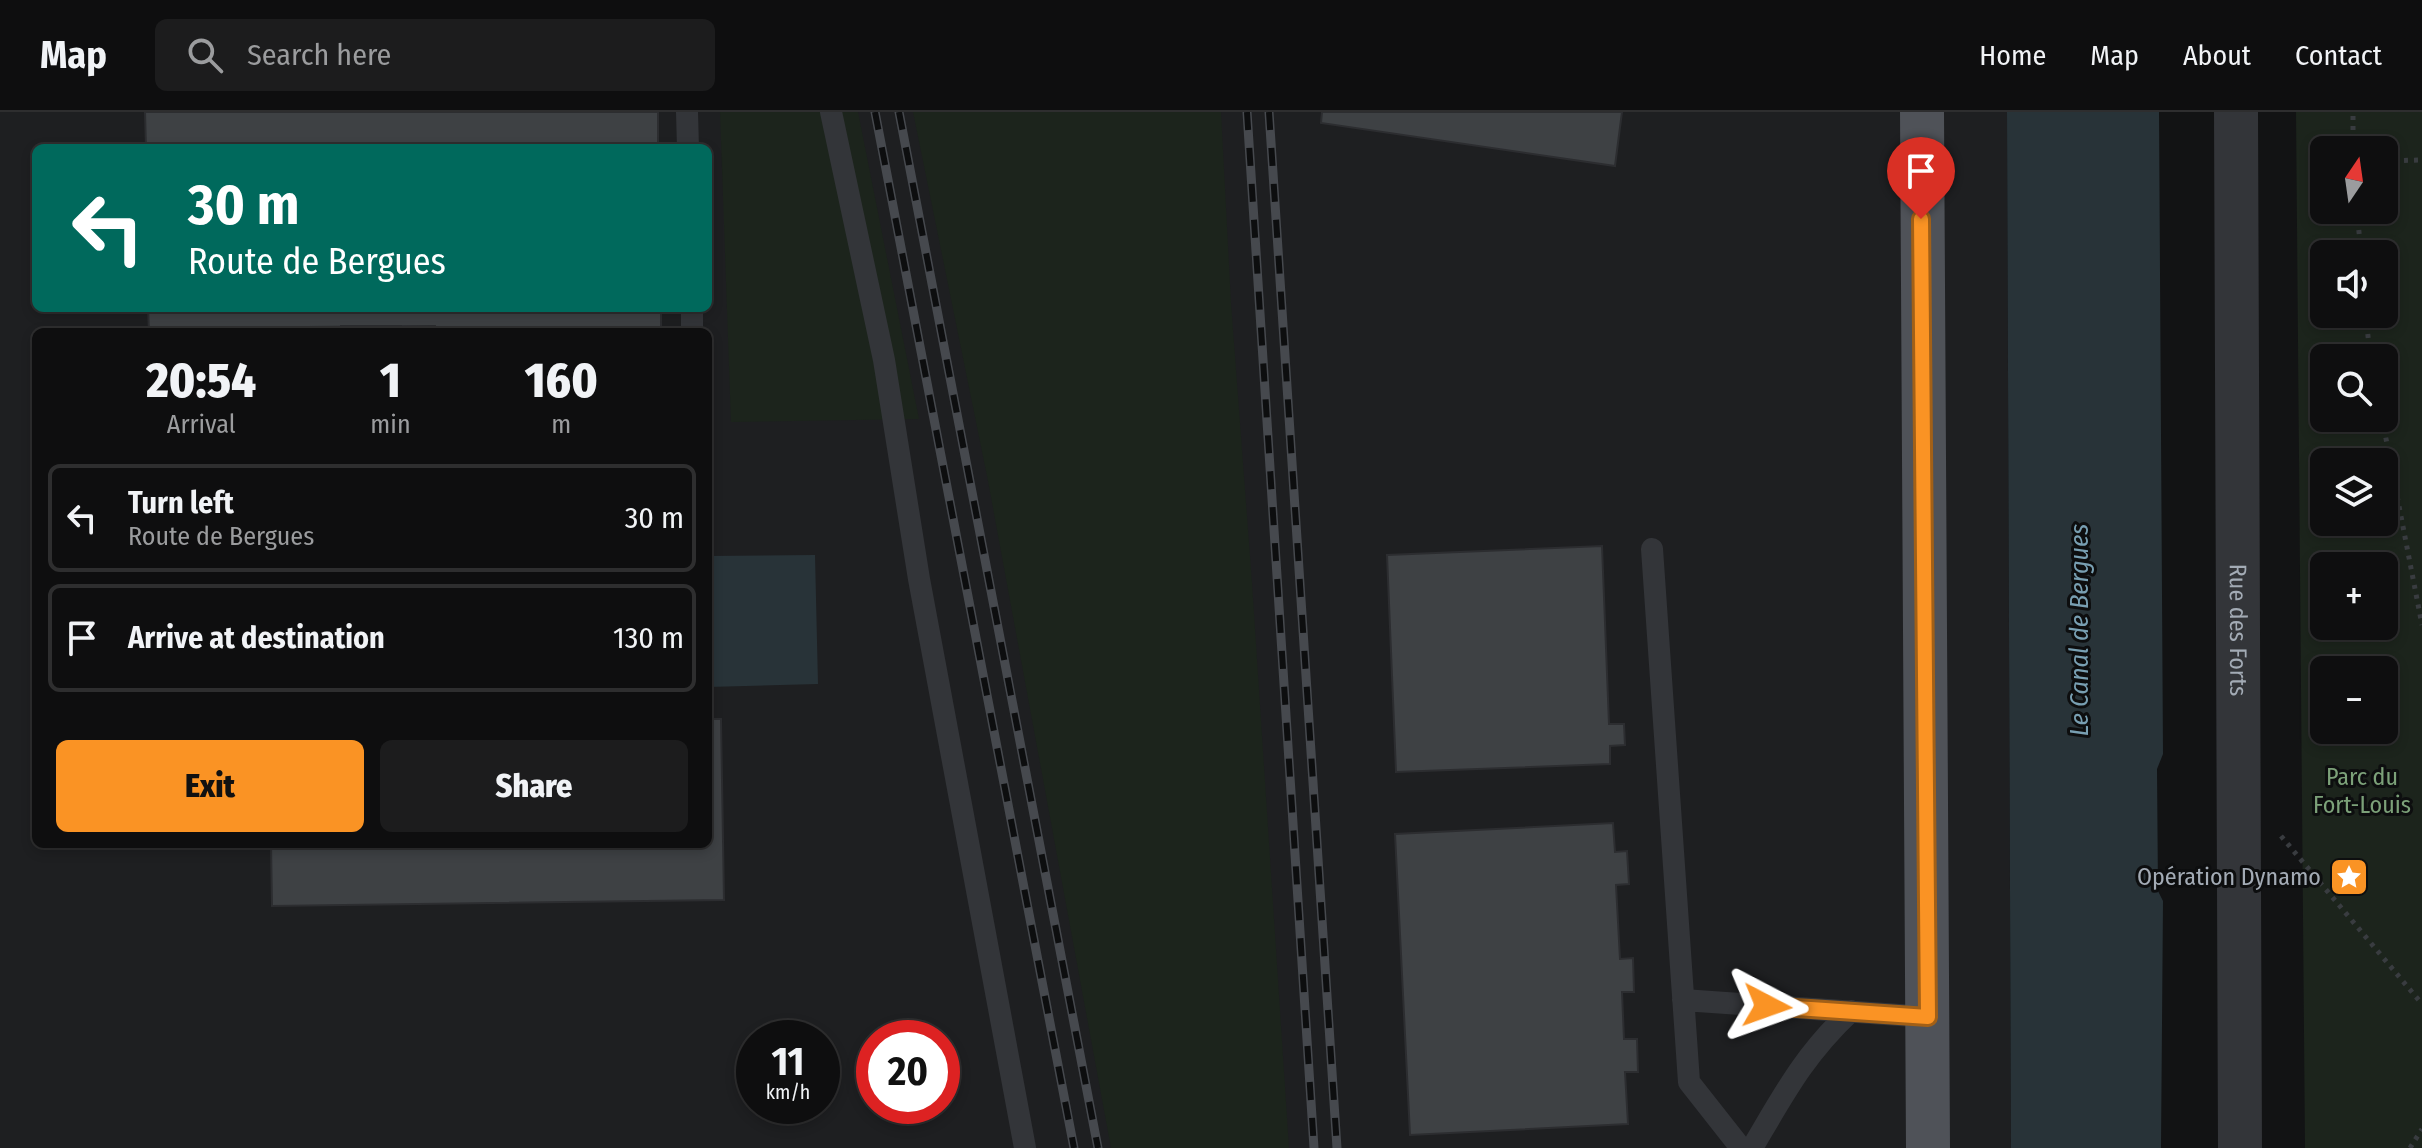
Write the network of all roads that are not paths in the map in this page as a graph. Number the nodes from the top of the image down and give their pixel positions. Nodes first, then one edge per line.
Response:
1 (687, 112) edge
2 (831, 112) edge
3 (1905, 112) edge
4 (1922, 112) edge
5 (2236, 112) edge
6 (688, 144) edge
7 (1921, 272) junction
8 (1652, 549) dead end
9 (1683, 1000) junction
10 (1851, 1011) junction
11 (1928, 1017) junction
12 (1025, 1148) edge
13 (1741, 1148) edge
14 (1752, 1148) edge
15 (1928, 1148) edge
16 (2240, 1148) edge

1 - 6 lane
2 - 12 lane
3 - 7 main road
4 - 7 main road
5 - 16 street, Rue des Forts
7 - 11 main road
8 - 9 lane
9 - 10 lane
9 - 13 lane
10 - 11 lane
10 - 14 lane
11 - 15 main road

